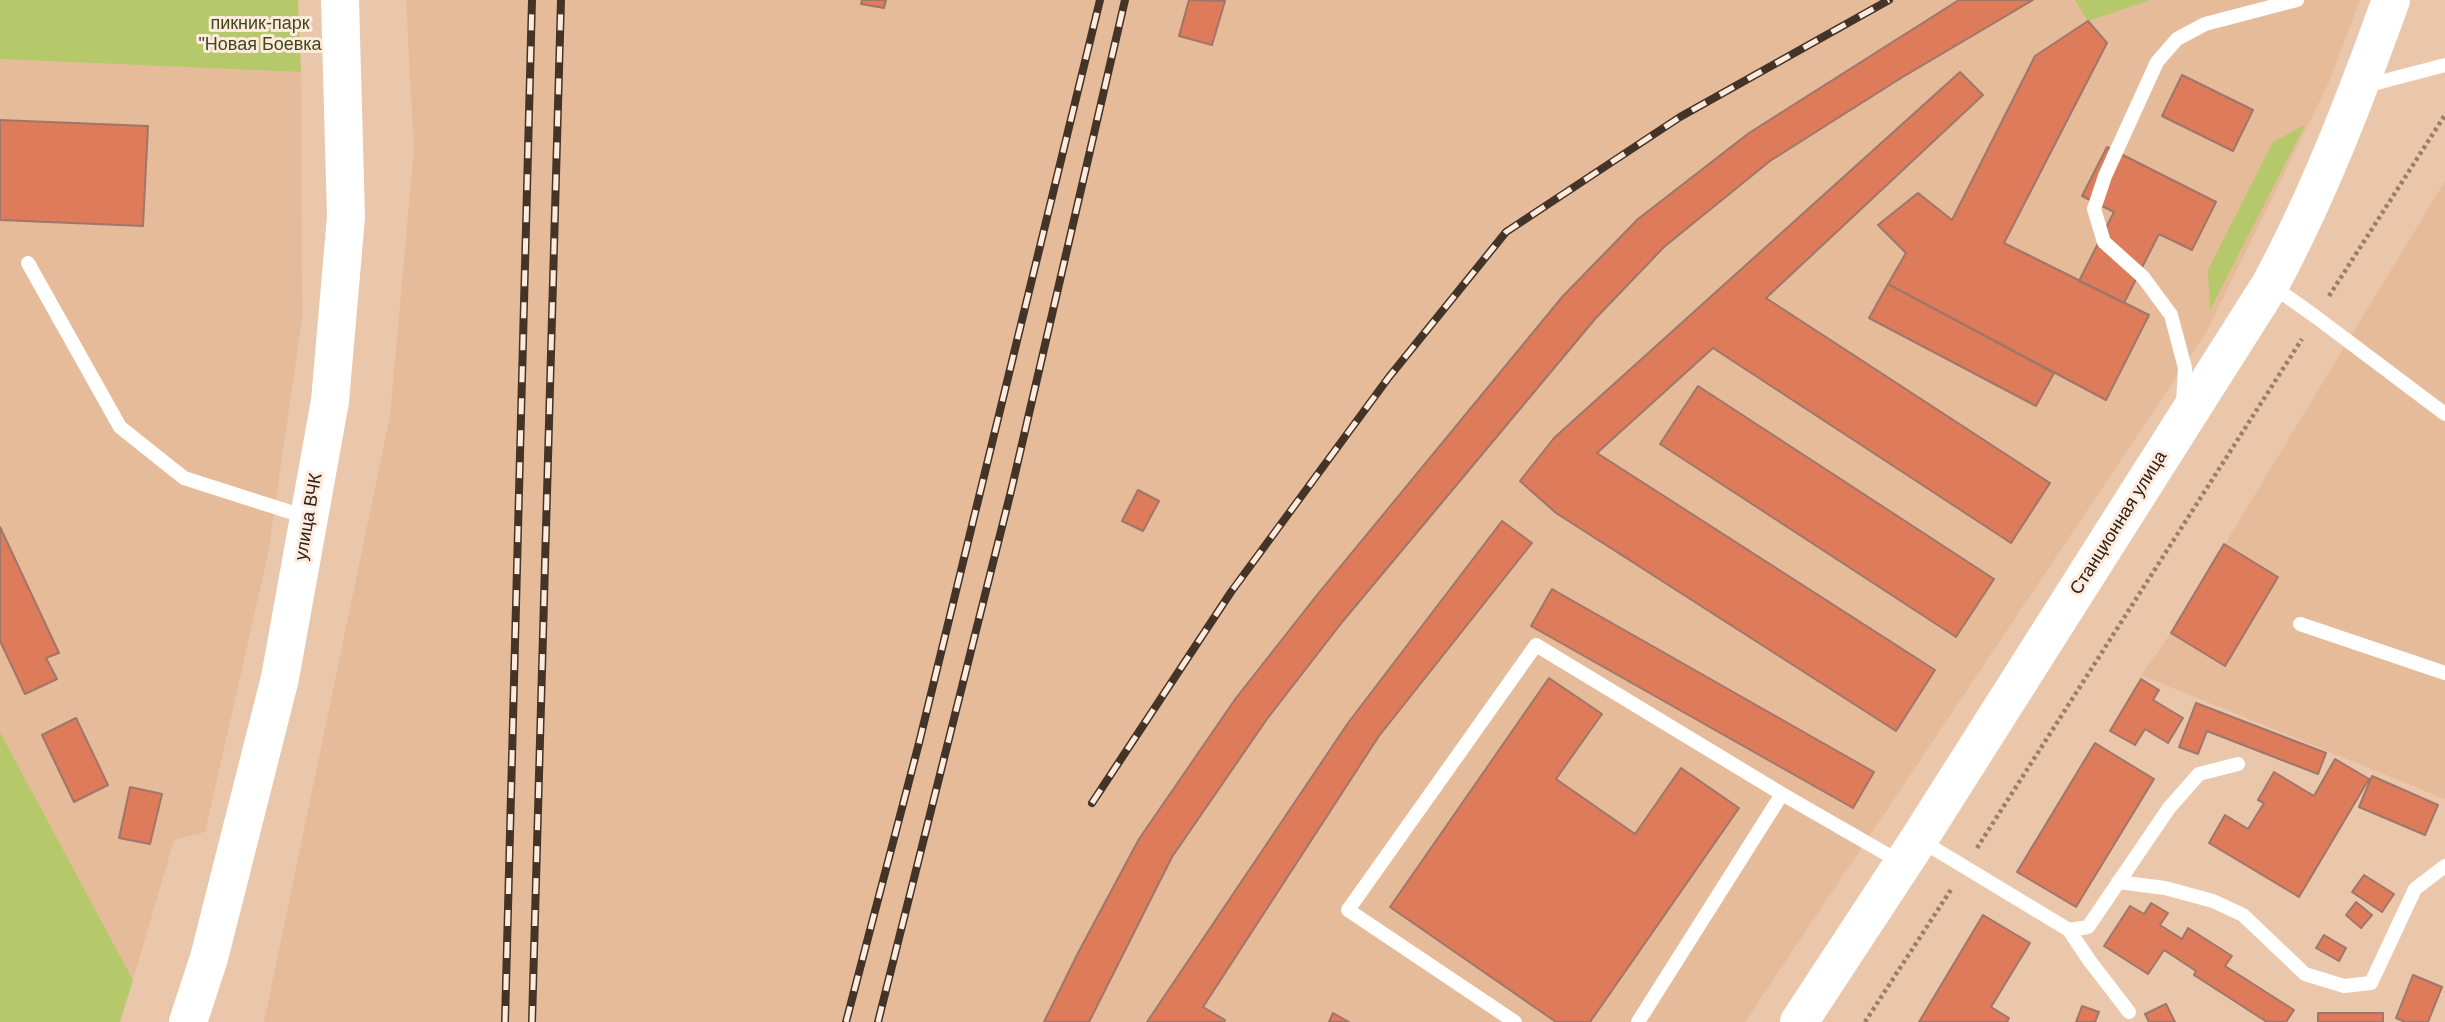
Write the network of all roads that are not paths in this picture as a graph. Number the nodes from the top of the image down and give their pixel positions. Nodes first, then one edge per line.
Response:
1 (340, 0) edge
2 (2297, 0) edge
3 (2391, 0) edge
4 (2445, 65) edge
5 (2360, 87) junction
6 (29, 263) dead end
7 (2270, 285) junction
8 (2445, 414) edge
9 (2182, 423) junction
10 (309, 518) junction
11 (2300, 624) dead end
12 (2445, 673) edge
13 (2238, 764) dead end
14 (1782, 794) junction
15 (1911, 852) junction
16 (2445, 866) edge
17 (2118, 882) junction
18 (2068, 930) junction
19 (2129, 1012) dead end
20 (188, 1022) edge
21 (1515, 1022) edge
22 (1638, 1022) edge
23 (1798, 1022) edge

1 - 10 main road, улица ВЧК
2 - 9 lane
3 - 5 main road, Станционная улица
4 - 5 lane
5 - 7 main road, Станционная улица
6 - 10 lane
7 - 8 lane
7 - 9 main road, Станционная улица
9 - 15 main road, Станционная улица
10 - 20 main road, улица ВЧК
11 - 12 lane
13 - 17 lane
14 - 15 lane
14 - 21 lane
14 - 22 lane
15 - 18 lane
15 - 23 main road, Станционная улица
16 - 17 lane
17 - 18 lane
18 - 19 lane

